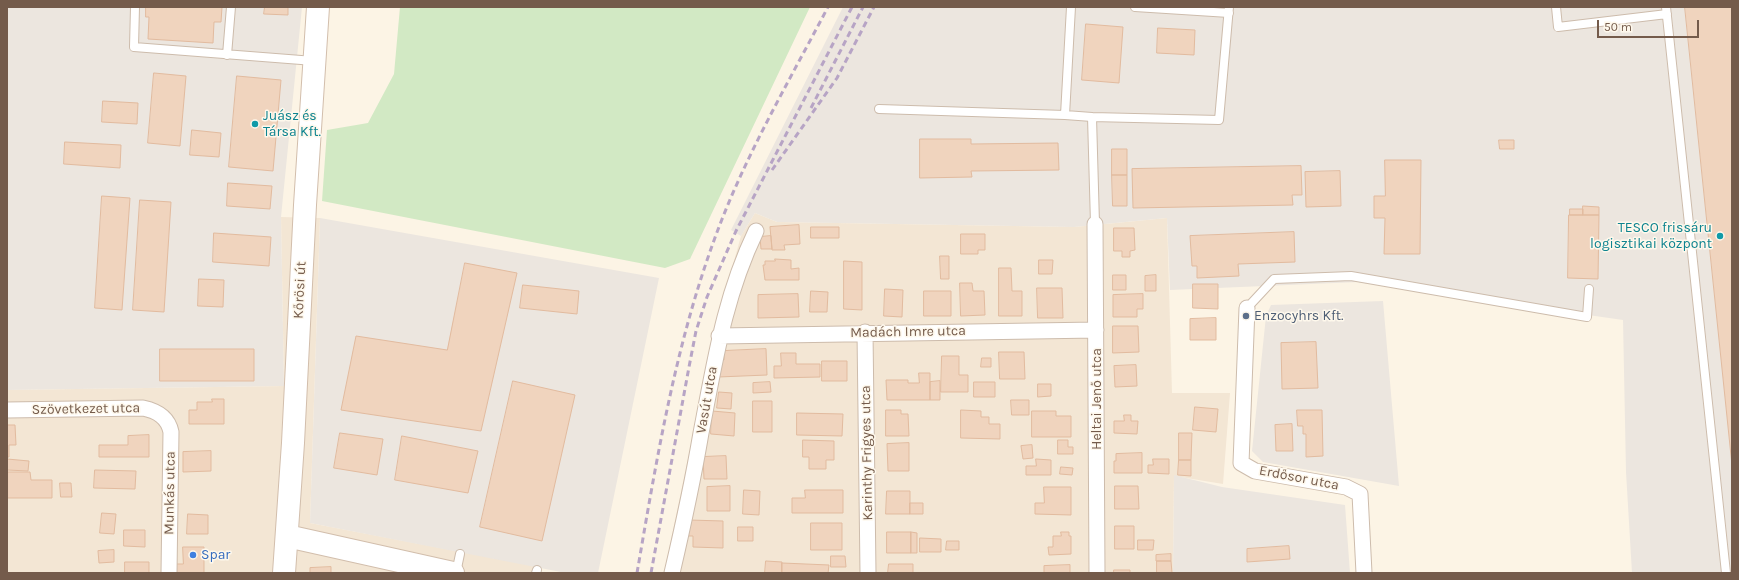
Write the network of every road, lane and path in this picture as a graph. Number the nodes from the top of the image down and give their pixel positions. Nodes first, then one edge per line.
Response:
1 (136, 7) edge
2 (231, 7) edge
3 (318, 7) edge
4 (1071, 7) edge
5 (1135, 7) edge
6 (1556, 7) edge
7 (1229, 10) edge
8 (1666, 10) edge
9 (227, 54) junction
10 (315, 61) junction
11 (879, 109) dead end
12 (1065, 115) junction
13 (1092, 117) junction
14 (1095, 224) joint
15 (756, 231) dead end
16 (1589, 289) dead end
17 (1247, 308) joint
18 (1096, 330) junction
19 (865, 332) junction
20 (719, 336) junction
21 (7, 410) edge
22 (162, 416) joint
23 (287, 536) junction
24 (457, 563) edge
25 (169, 573) edge
26 (284, 573) edge
27 (456, 573) edge
28 (672, 573) edge
29 (868, 573) edge
30 (1097, 573) edge
31 (1364, 573) edge
32 (1726, 573) edge

1 - 9 lane
2 - 9 lane
3 - 10 main road, Kőrösi út
4 - 12 lane
5 - 7 lane
6 - 8 lane
7 - 13 lane
8 - 32 lane
9 - 10 lane
10 - 23 main road, Kőrösi út
11 - 12 lane
12 - 13 lane
13 - 14 lane
14 - 18 street, Heltai Jenő utca
15 - 20 street, Vasút utca
16 - 17 lane
17 - 31 street, Erdősor utca
18 - 19 street, Madách Imre utca
18 - 30 street, Heltai Jenő utca
19 - 20 street, Madách Imre utca
19 - 29 street, Karinthy Frigyes utca
20 - 28 street, Vasút utca
21 - 22 street, Szövetkezet utca
22 - 25 street, Munkás utca
23 - 24 main road
23 - 26 main road, Kőrösi út
24 - 27 lane

